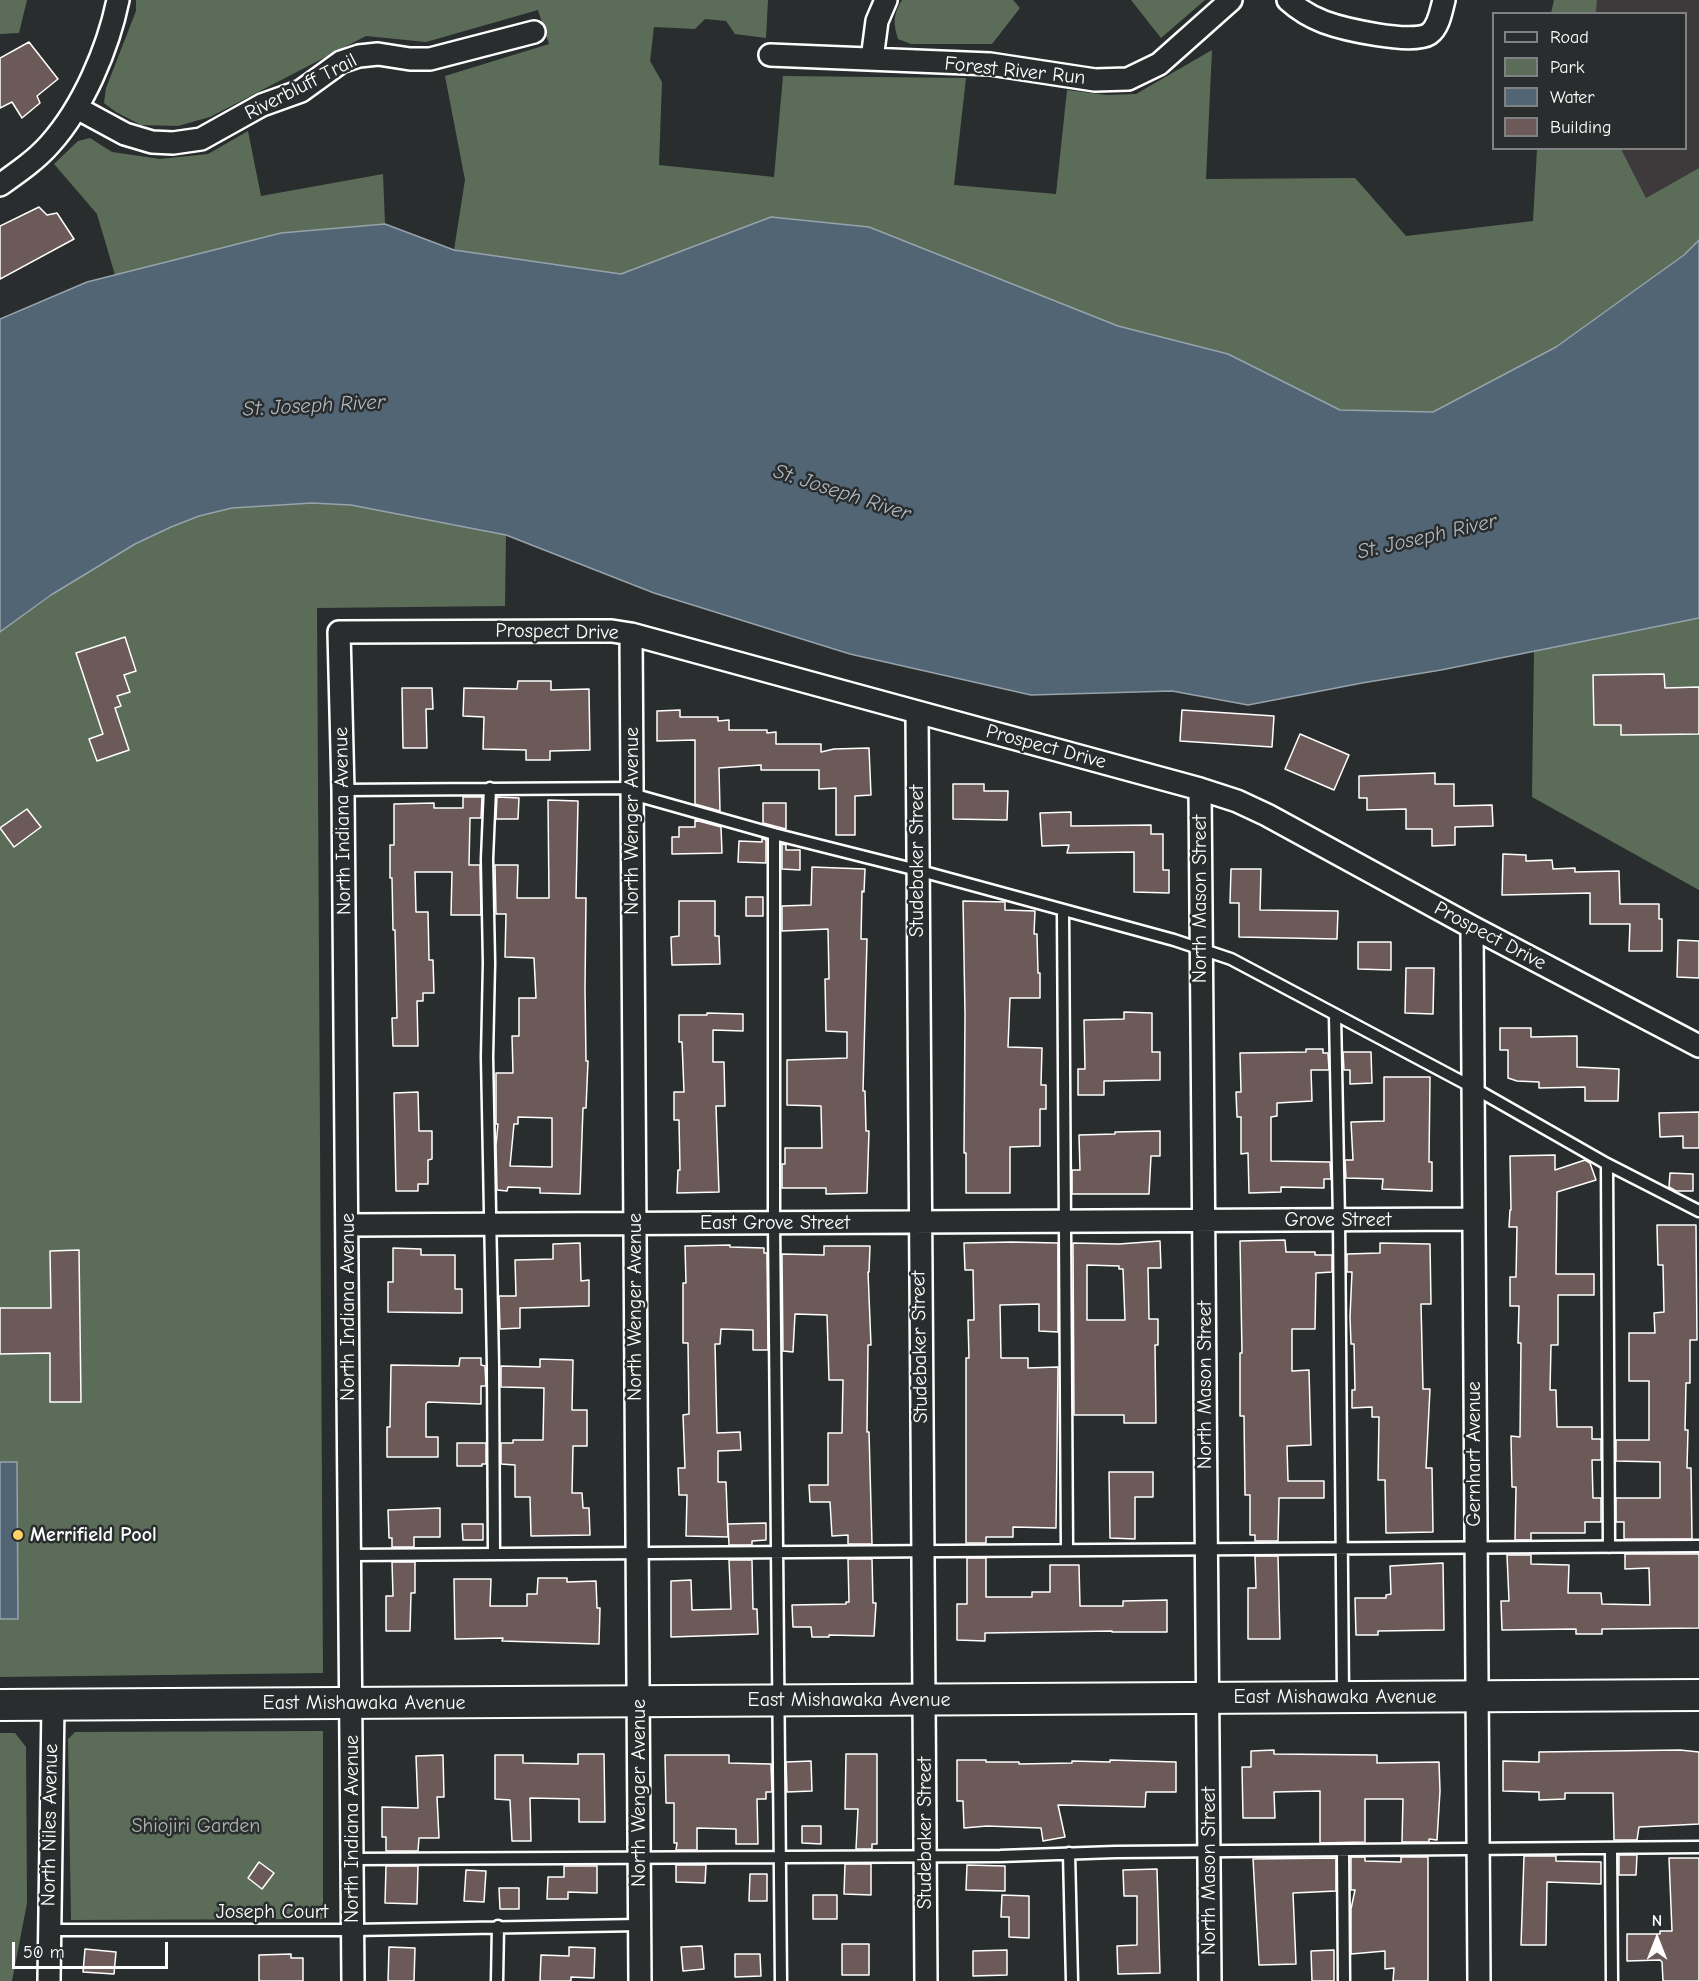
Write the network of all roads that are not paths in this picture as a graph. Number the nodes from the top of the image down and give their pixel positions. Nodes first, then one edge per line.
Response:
1 (118, 0) edge
2 (886, 0) edge
3 (1231, 0) edge
4 (1288, 0) edge
5 (1444, 0) edge
6 (534, 32) dead end
7 (770, 55) dead end
8 (872, 59) junction
9 (77, 108) junction
10 (0, 185) edge
11 (339, 632) joint
12 (631, 634) junction
13 (916, 713) junction
14 (490, 788) junction
15 (1200, 789) junction
16 (343, 790) junction
17 (632, 791) junction
18 (774, 834) junction
19 (917, 870) junction
20 (1063, 910) junction
21 (1472, 927) junction
22 (1200, 948) junction
23 (1335, 1015) junction
24 (1699, 1046) edge
25 (1472, 1087) junction
26 (1607, 1164) junction
27 (1699, 1211) edge
28 (1472, 1219) junction
29 (1339, 1220) junction
30 (1203, 1221) junction
31 (919, 1222) junction
32 (1064, 1222) junction
33 (774, 1223) junction
34 (491, 1224) junction
35 (635, 1224) junction
36 (347, 1225) junction
37 (1699, 1546) edge
38 (1609, 1547) junction
39 (1475, 1548) junction
40 (1341, 1549) junction
41 (1206, 1550) junction
42 (1067, 1551) junction
43 (778, 1552) junction
44 (922, 1552) junction
45 (637, 1553) junction
46 (494, 1554) junction
47 (350, 1555) junction
48 (1699, 1695) edge
49 (1477, 1696) junction
50 (1343, 1697) junction
51 (1209, 1698) junction
52 (924, 1699) junction
53 (779, 1700) junction
54 (638, 1701) junction
55 (351, 1703) junction
56 (52, 1704) junction
57 (0, 1705) edge
58 (1699, 1847) edge
59 (1478, 1848) junction
60 (1611, 1848) junction
61 (1343, 1851) junction
62 (1208, 1852) junction
63 (1069, 1853) junction
64 (639, 1856) junction
65 (779, 1856) junction
66 (925, 1856) junction
67 (352, 1859) junction
68 (639, 1925) junction
69 (498, 1926) junction
70 (48, 1930) junction
71 (353, 1930) junction
72 (49, 1981) edge
73 (353, 1981) edge
74 (496, 1981) edge
75 (640, 1981) edge
76 (781, 1981) edge
77 (926, 1981) edge
78 (1072, 1981) edge
79 (1210, 1981) edge
80 (1344, 1981) edge
81 (1479, 1981) edge
82 (1612, 1981) edge

1 - 9 street
2 - 8 street
3 - 8 street, Forest River Run
4 - 5 street
6 - 9 street, Riverbluff Trail
7 - 8 street, Forest River Run
9 - 10 street
11 - 12 street, Prospect Drive
11 - 16 street, North Indiana Avenue
12 - 13 street, Prospect Drive
12 - 17 street, North Wenger Avenue
13 - 15 street, Prospect Drive
13 - 19 street, Studebaker Street
14 - 16 lane
14 - 17 lane
14 - 34 lane
15 - 21 street, Prospect Drive
15 - 22 street, North Mason Street
16 - 36 street, North Indiana Avenue
17 - 18 lane
17 - 35 street, North Wenger Avenue
18 - 19 lane
18 - 33 lane
19 - 20 lane
19 - 31 street, Studebaker Street
20 - 22 lane
20 - 32 lane
21 - 24 street, Prospect Drive
21 - 25 street, Gernhart Avenue
22 - 23 lane
22 - 30 street, North Mason Street
23 - 25 lane
23 - 29 lane
25 - 26 lane
25 - 28 street, Gernhart Avenue
26 - 27 lane
26 - 38 lane
28 - 29 street, Grove Street
28 - 39 street, Gernhart Avenue
29 - 30 street, Grove Street
29 - 40 lane
30 - 32 street, East Grove Street
30 - 41 street, North Mason Street
31 - 32 street, East Grove Street
31 - 33 street, East Grove Street
31 - 44 street, Studebaker Street
32 - 42 lane
33 - 35 street, East Grove Street
33 - 43 lane
34 - 35 street, East Grove Street
34 - 36 street, East Grove Street
34 - 46 lane
35 - 45 street, North Wenger Avenue
36 - 47 street, North Indiana Avenue
37 - 38 lane
38 - 39 lane
39 - 40 lane
39 - 49 street, Gernhart Avenue
40 - 41 lane
40 - 50 lane
41 - 42 lane
41 - 51 street, North Mason Street
42 - 44 lane
43 - 44 lane
43 - 45 lane
43 - 53 lane
44 - 52 street, Studebaker Street
45 - 46 lane
45 - 54 street, North Wenger Avenue
46 - 47 lane
47 - 55 street, North Indiana Avenue
48 - 49 street, East Mishawaka Avenue
49 - 50 street, East Mishawaka Avenue
49 - 59 street, Gernhart Avenue
50 - 51 street, East Mishawaka Avenue
51 - 52 street, East Mishawaka Avenue
51 - 62 street, North Mason Street
52 - 53 street, East Mishawaka Avenue
52 - 66 street, Studebaker Street
53 - 54 street, East Mishawaka Avenue
53 - 65 lane
54 - 55 street, East Mishawaka Avenue
54 - 64 street, North Wenger Avenue
55 - 56 street, East Mishawaka Avenue
55 - 67 street, North Indiana Avenue
56 - 57 street, East Mishawaka Avenue
56 - 70 street, North Niles Avenue
58 - 60 lane
59 - 60 lane
59 - 61 lane
59 - 81 street, Gernhart Avenue
60 - 82 lane
61 - 62 lane
61 - 80 lane
62 - 63 lane
62 - 79 street, North Mason Street
63 - 66 lane
63 - 78 lane
64 - 65 lane
64 - 67 lane
64 - 68 street, North Wenger Avenue
65 - 66 lane
65 - 76 lane
66 - 77 street, Studebaker Street
67 - 71 street, North Indiana Avenue
68 - 69 lane, Joseph Court
68 - 75 street, North Wenger Avenue
69 - 71 lane, Joseph Court
69 - 74 lane
70 - 71 lane, Joseph Court
70 - 72 street, North Niles Avenue
71 - 73 street, North Indiana Avenue

